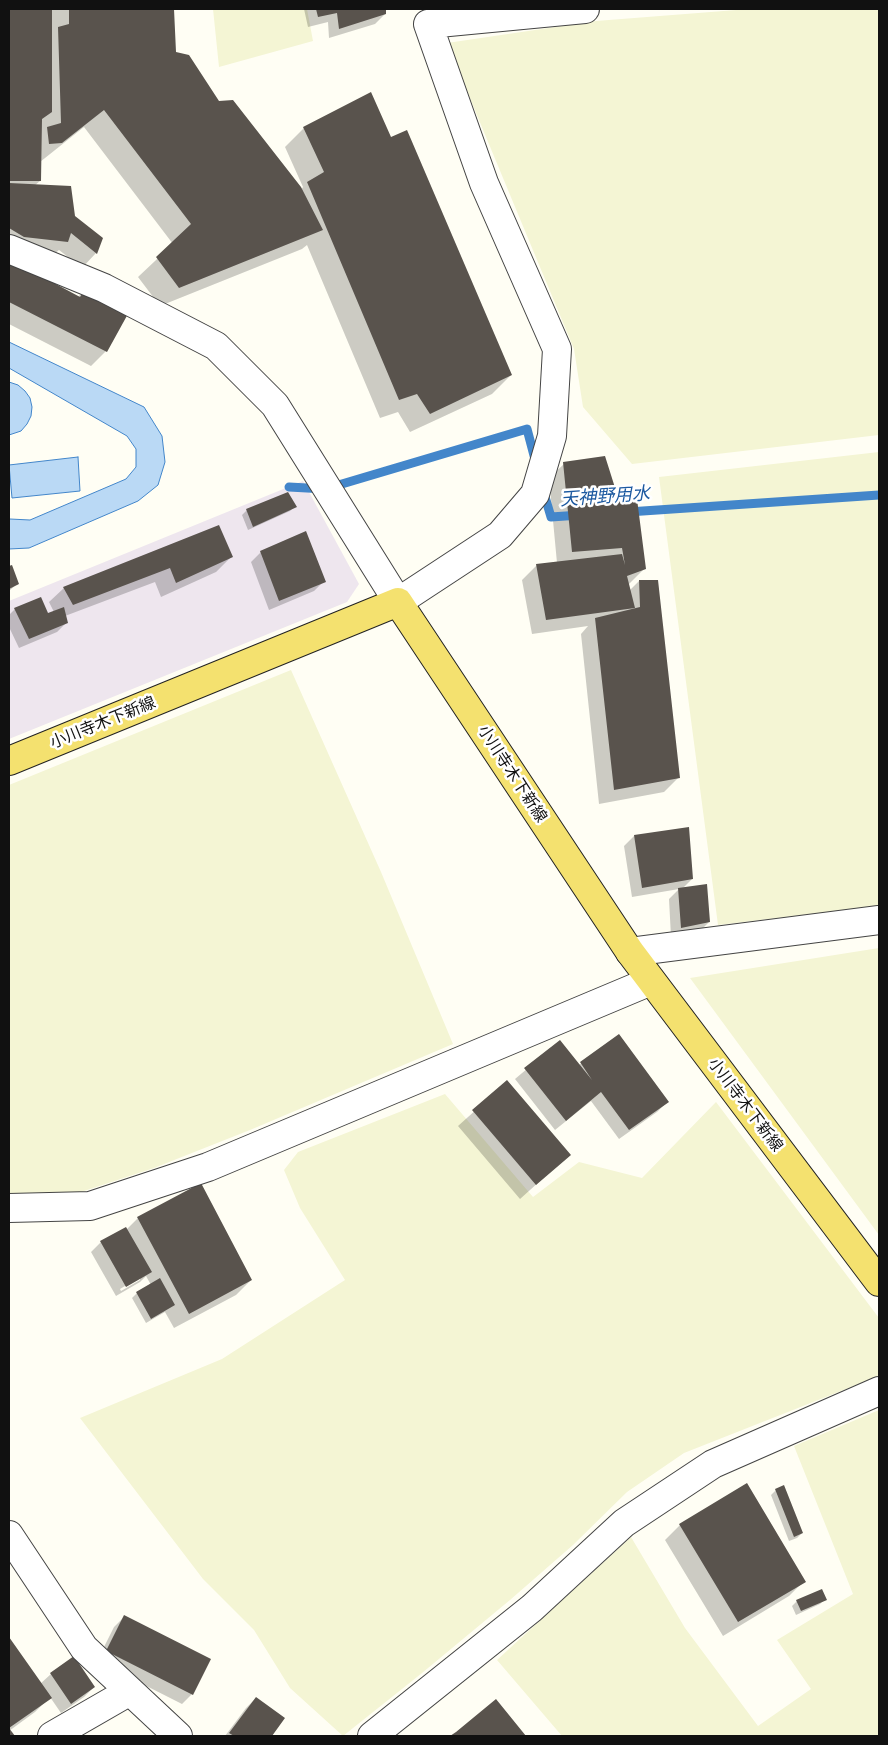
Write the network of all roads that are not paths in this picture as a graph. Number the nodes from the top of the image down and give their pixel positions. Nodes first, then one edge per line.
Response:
1 (585, 9) edge
2 (426, 17) edge
3 (9, 250) edge
4 (398, 602) junction
5 (9, 762) edge
6 (879, 920) edge
7 (630, 952) junction
8 (651, 981) junction
9 (9, 1208) edge
10 (879, 1282) edge
11 (879, 1391) edge
12 (9, 1535) edge
13 (130, 1691) junction
14 (52, 1736) edge
15 (178, 1736) edge
16 (372, 1736) edge

1 - 2 street
2 - 4 street
3 - 4 street
4 - 5 main road, 小川寺木下新線
4 - 7 main road, 小川寺木下新線
6 - 7 street
7 - 8 main road, 小川寺木下新線
8 - 9 street
8 - 10 main road, 小川寺木下新線
11 - 16 street
12 - 13 street
13 - 14 street
13 - 15 street

